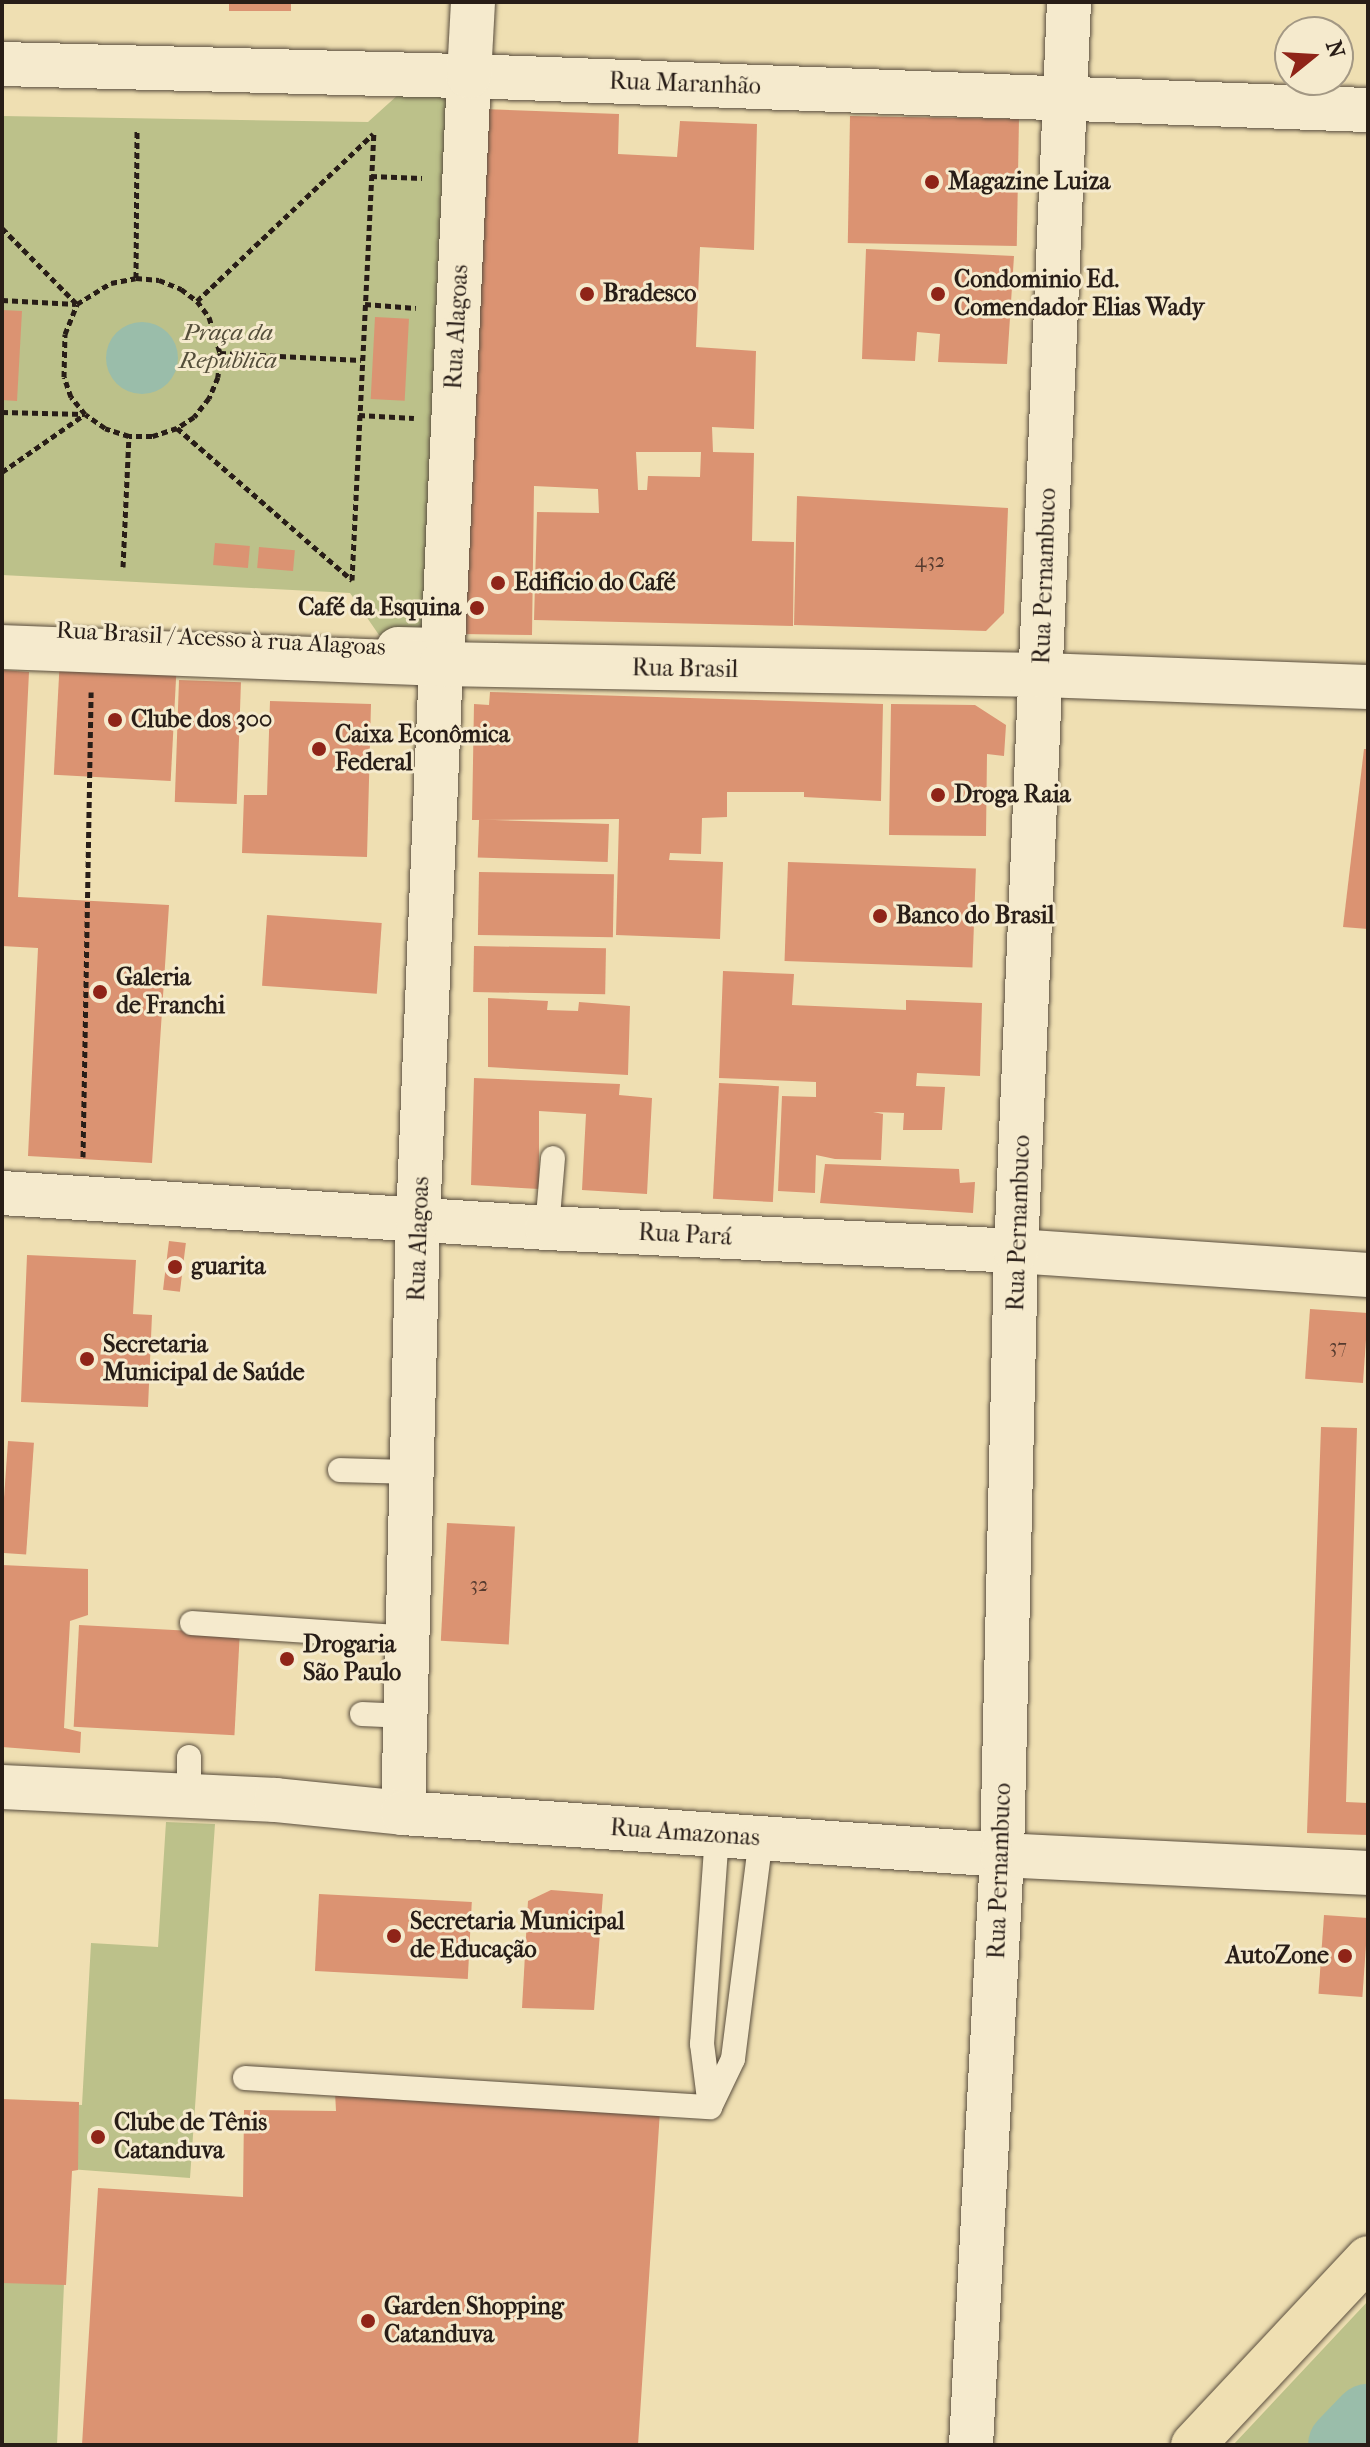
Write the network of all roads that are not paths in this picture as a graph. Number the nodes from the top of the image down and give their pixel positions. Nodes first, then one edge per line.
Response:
1 (473, 2) edge
2 (1069, 2) edge
3 (2, 64) edge
4 (469, 76) junction
5 (1066, 99) junction
6 (1368, 110) edge
7 (2, 626) edge
8 (2, 647) edge
9 (440, 657) junction
10 (1042, 675) junction
11 (1368, 687) edge
12 (553, 1158) dead end
13 (2, 1193) edge
14 (418, 1220) junction
15 (547, 1228) junction
16 (1016, 1251) junction
17 (1368, 1275) edge
18 (340, 1470) dead end
19 (413, 1472) junction
20 (192, 1623) dead end
21 (410, 1638) junction
22 (362, 1714) dead end
23 (407, 1716) junction
24 (2, 1787) edge
25 (403, 1813) junction
26 (717, 1835) junction
27 (761, 1838) junction
28 (1002, 1855) junction
29 (1368, 1873) edge
30 (245, 2078) dead end
31 (712, 2093) junction
32 (1368, 2258) edge
33 (971, 2445) edge
34 (1193, 2445) edge

1 - 4 street, Rua Alagoas
2 - 5 street, Rua Pernambuco
3 - 4 street, Rua Maranhão
4 - 5 street, Rua Maranhão
4 - 9 street, Rua Alagoas
5 - 6 street, Rua Maranhão
5 - 10 street, Rua Pernambuco
7 - 9 street, Rua Brasil / Acesso à rua Alagoas
8 - 9 street, Rua Brasil
9 - 10 street, Rua Brasil
9 - 14 street, Rua Alagoas
10 - 11 street, Rua Brasil
10 - 16 street, Rua Pernambuco
12 - 15 lane
13 - 14 street, Rua Pará
14 - 15 street, Rua Pará
14 - 19 street, Rua Alagoas
15 - 16 street, Rua Pará
16 - 17 street, Rua Pará
16 - 28 street, Rua Pernambuco
18 - 19 lane
19 - 21 street, Rua Alagoas
20 - 21 lane
21 - 23 street, Rua Alagoas
22 - 23 lane
23 - 25 street, Rua Alagoas
24 - 25 street, Rua Amazonas
25 - 26 street, Rua Amazonas
26 - 27 street, Rua Amazonas
26 - 31 lane
27 - 28 street, Rua Amazonas
27 - 31 lane
28 - 29 street, Rua Amazonas
28 - 33 street, Rua Pernambuco
30 - 31 lane
32 - 34 main road

